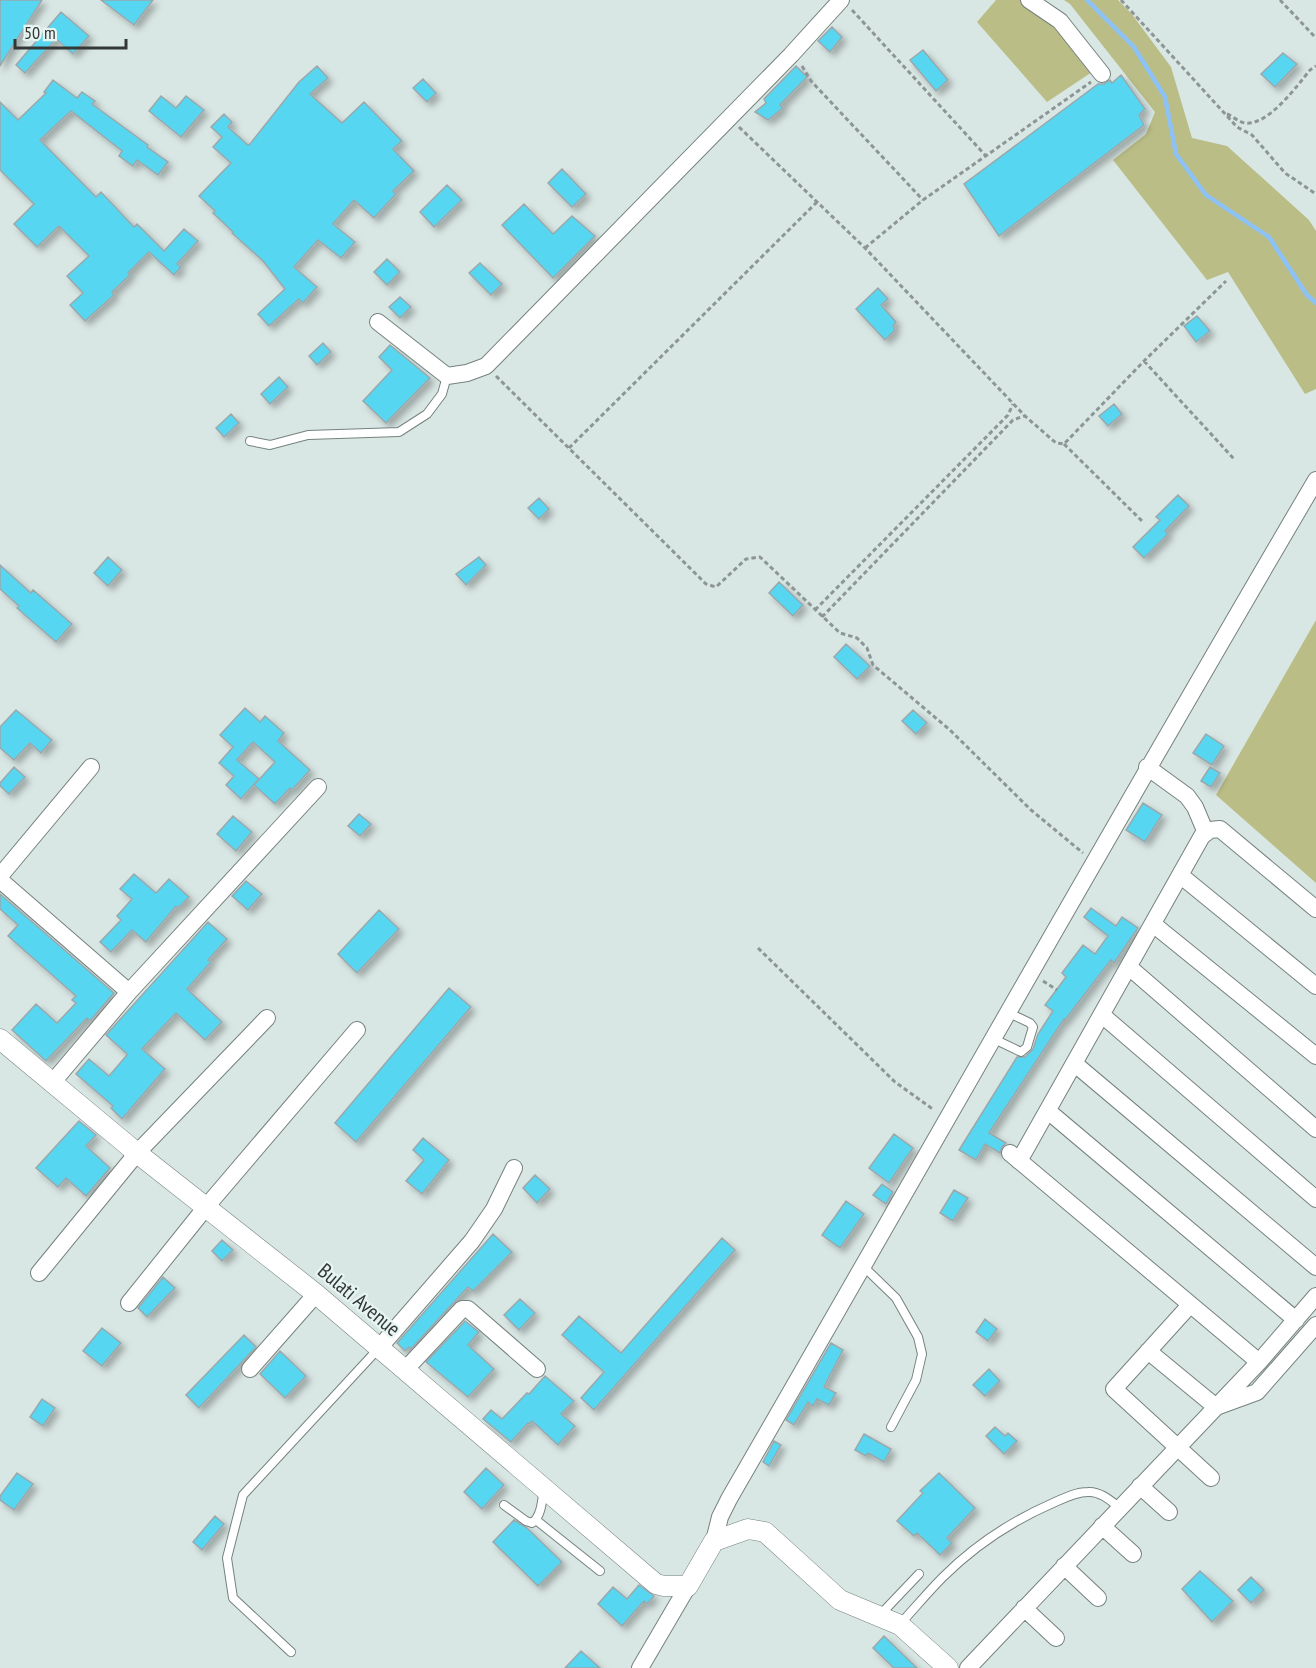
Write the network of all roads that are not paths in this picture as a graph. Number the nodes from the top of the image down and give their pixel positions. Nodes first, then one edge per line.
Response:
1 (1029, 0) edge
2 (846, 4) edge
3 (1101, 74) road end
4 (378, 322) dead end
5 (447, 376) junction
6 (250, 441) dead end
7 (1316, 480) edge
8 (1147, 766) junction
9 (91, 767) dead end
10 (318, 787) dead end
11 (1206, 833) junction
12 (1180, 875) junction
13 (0, 876) edge
14 (0, 880) edge
15 (1316, 909) edge
16 (1153, 924) junction
17 (1129, 967) junction
18 (1316, 986) edge
19 (129, 992) junction
20 (1009, 1013) junction
21 (1102, 1015) junction
22 (267, 1018) dead end
23 (357, 1030) dead end
24 (994, 1039) junction
25 (0, 1040) edge
26 (1316, 1056) edge
27 (1075, 1064) junction
28 (52, 1083) junction
29 (1048, 1112) junction
30 (1316, 1129) edge
31 (137, 1153) junction
32 (514, 1168) dead end
33 (1316, 1199) edge
34 (206, 1207) junction
35 (863, 1266) junction
36 (1316, 1267) edge
37 (39, 1274) dead end
38 (316, 1294) junction
39 (1316, 1296) edge
40 (129, 1303) dead end
41 (1190, 1305) junction
42 (1296, 1320) junction
43 (1316, 1325) edge
44 (379, 1348) junction
45 (1148, 1351) junction
46 (1259, 1362) junction
47 (250, 1369) dead end
48 (537, 1369) dead end
49 (405, 1370) junction
50 (1216, 1407) junction
51 (891, 1427) dead end
52 (1178, 1446) junction
53 (1211, 1478) dead end
54 (1140, 1486) junction
55 (544, 1487) junction
56 (504, 1505) dead end
57 (1120, 1508) junction
58 (1169, 1512) dead end
59 (536, 1520) junction
60 (1102, 1526) junction
61 (714, 1541) junction
62 (1133, 1554) dead end
63 (1064, 1566) junction
64 (600, 1571) dead end
65 (919, 1574) dead end
66 (688, 1586) junction
67 (1098, 1598) dead end
68 (1024, 1608) junction
69 (879, 1616) junction
70 (900, 1625) junction
71 (1056, 1638) dead end
72 (291, 1652) dead end
73 (640, 1668) edge
74 (948, 1668) edge
75 (968, 1668) edge

1 - 3 street
2 - 5 street
4 - 5 street
5 - 6 lane
7 - 8 street
8 - 11 street
8 - 20 street
9 - 13 street
10 - 19 street
11 - 12 street
11 - 15 street
12 - 16 street
12 - 18 street
14 - 19 street
16 - 17 street
16 - 26 street
17 - 21 street
17 - 30 street
19 - 28 street
20 - 24 street
20 - 24 lane
21 - 27 street
21 - 33 street
22 - 31 street
23 - 34 street
24 - 35 street
25 - 28 street, Bulati Avenue
27 - 29 street
27 - 36 street
28 - 31 street, Bulati Avenue
29 - 41 street
29 - 42 street
31 - 34 street, Bulati Avenue
31 - 37 street
32 - 44 street
34 - 38 street, Bulati Avenue
34 - 40 street
35 - 51 lane
35 - 61 street
38 - 44 street, Bulati Avenue
38 - 47 street
39 - 42 street
41 - 45 street
41 - 46 street
42 - 46 street
43 - 50 street
44 - 49 street, Bulati Avenue
44 - 72 lane
45 - 50 street
45 - 52 street
46 - 50 street
48 - 49 street
49 - 55 street, Bulati Avenue
50 - 52 street
52 - 53 street
52 - 54 street
54 - 57 street
54 - 58 street
55 - 59 lane
55 - 66 street, Bulati Avenue
56 - 59 lane
57 - 60 street
57 - 70 lane
59 - 64 lane
60 - 62 street
60 - 63 street
61 - 66 street
61 - 69 street
63 - 67 street
63 - 68 street
65 - 69 lane
66 - 73 street
68 - 71 street
68 - 75 street
69 - 70 street
70 - 74 street

